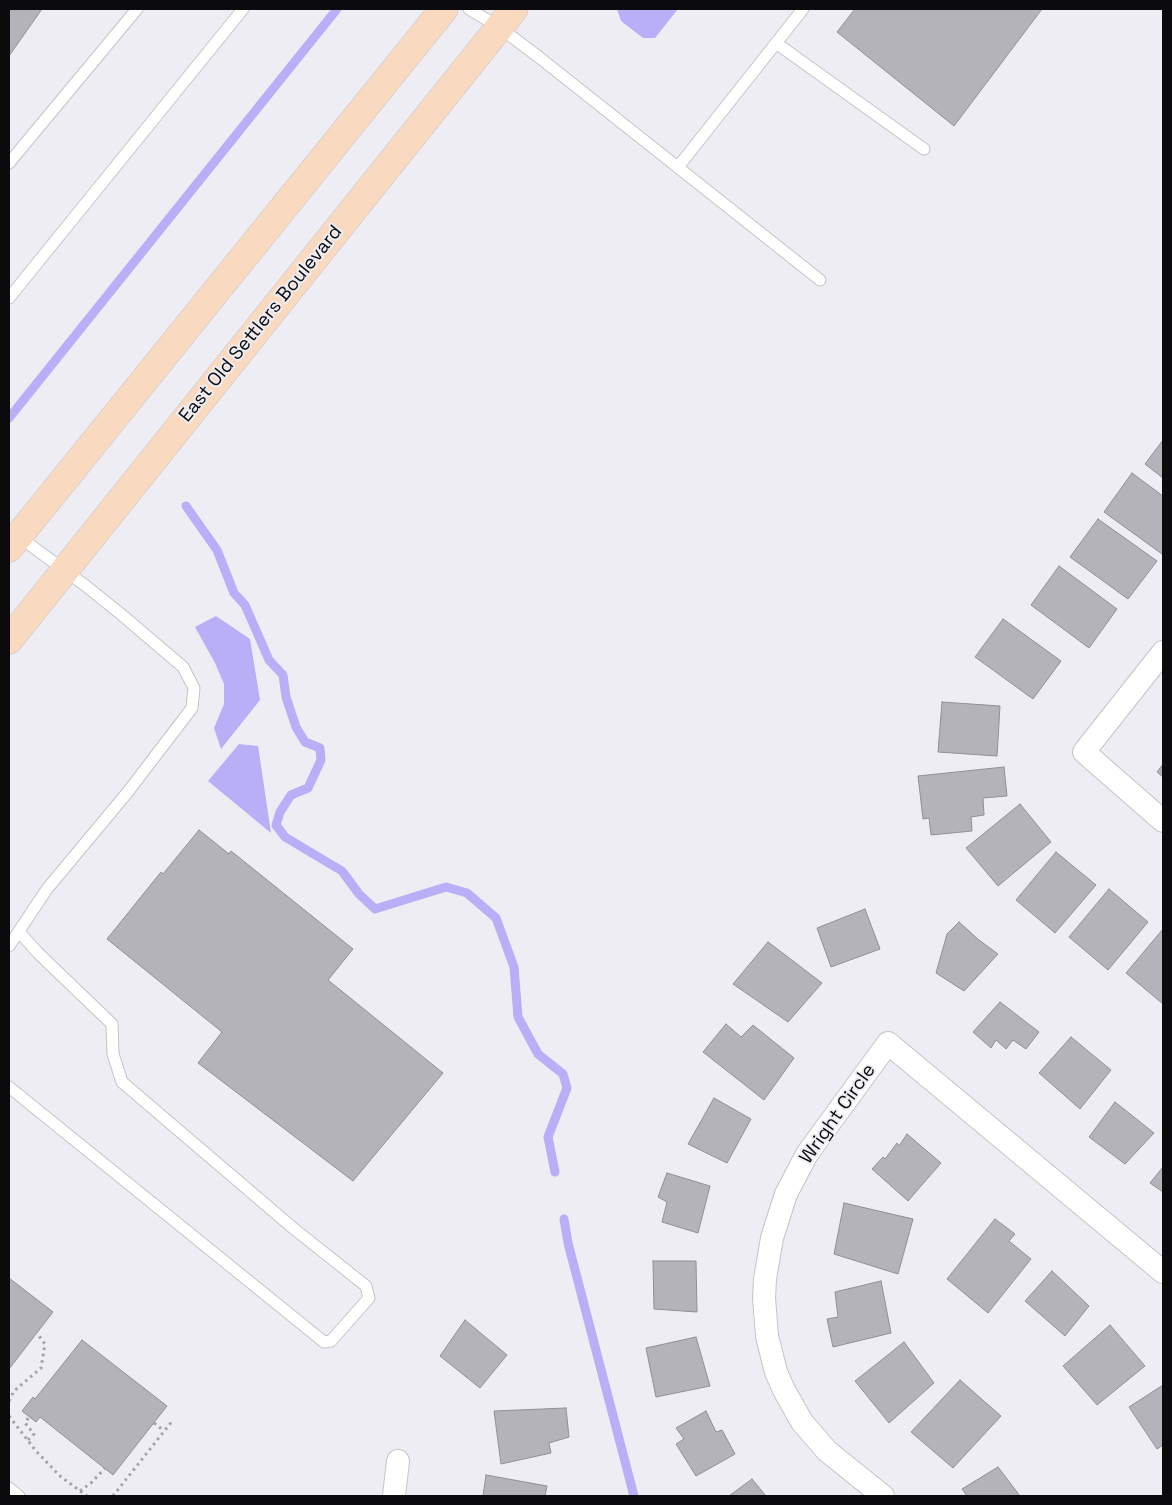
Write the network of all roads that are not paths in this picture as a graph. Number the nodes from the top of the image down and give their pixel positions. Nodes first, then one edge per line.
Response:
1 (137, 9) edge
2 (243, 9) edge
3 (444, 9) edge
4 (470, 9) edge
5 (803, 9) edge
6 (506, 18) edge
7 (776, 43) junction
8 (924, 149) dead end
9 (9, 163) edge
10 (678, 167) junction
11 (820, 280) dead end
12 (9, 298) edge
13 (12, 538) edge
14 (65, 570) junction
15 (9, 640) edge
16 (1163, 652) edge
17 (1163, 821) edge
18 (19, 932) junction
19 (9, 946) edge
20 (9, 1087) edge
21 (1163, 1272) edge
22 (398, 1461) dead end
23 (9, 1488) edge
24 (19, 1496) edge
25 (394, 1496) edge
26 (883, 1496) edge

1 - 9 lane
2 - 12 lane
3 - 13 main road
4 - 6 lane
5 - 7 lane
6 - 10 lane
6 - 14 main road, East Old Settlers Boulevard
7 - 8 lane
7 - 10 lane
10 - 11 lane
13 - 14 lane
14 - 15 main road, East Old Settlers Boulevard
14 - 18 lane
16 - 17 street
18 - 19 lane
18 - 20 lane
21 - 26 street, Wright Circle
22 - 25 street
23 - 24 lane

